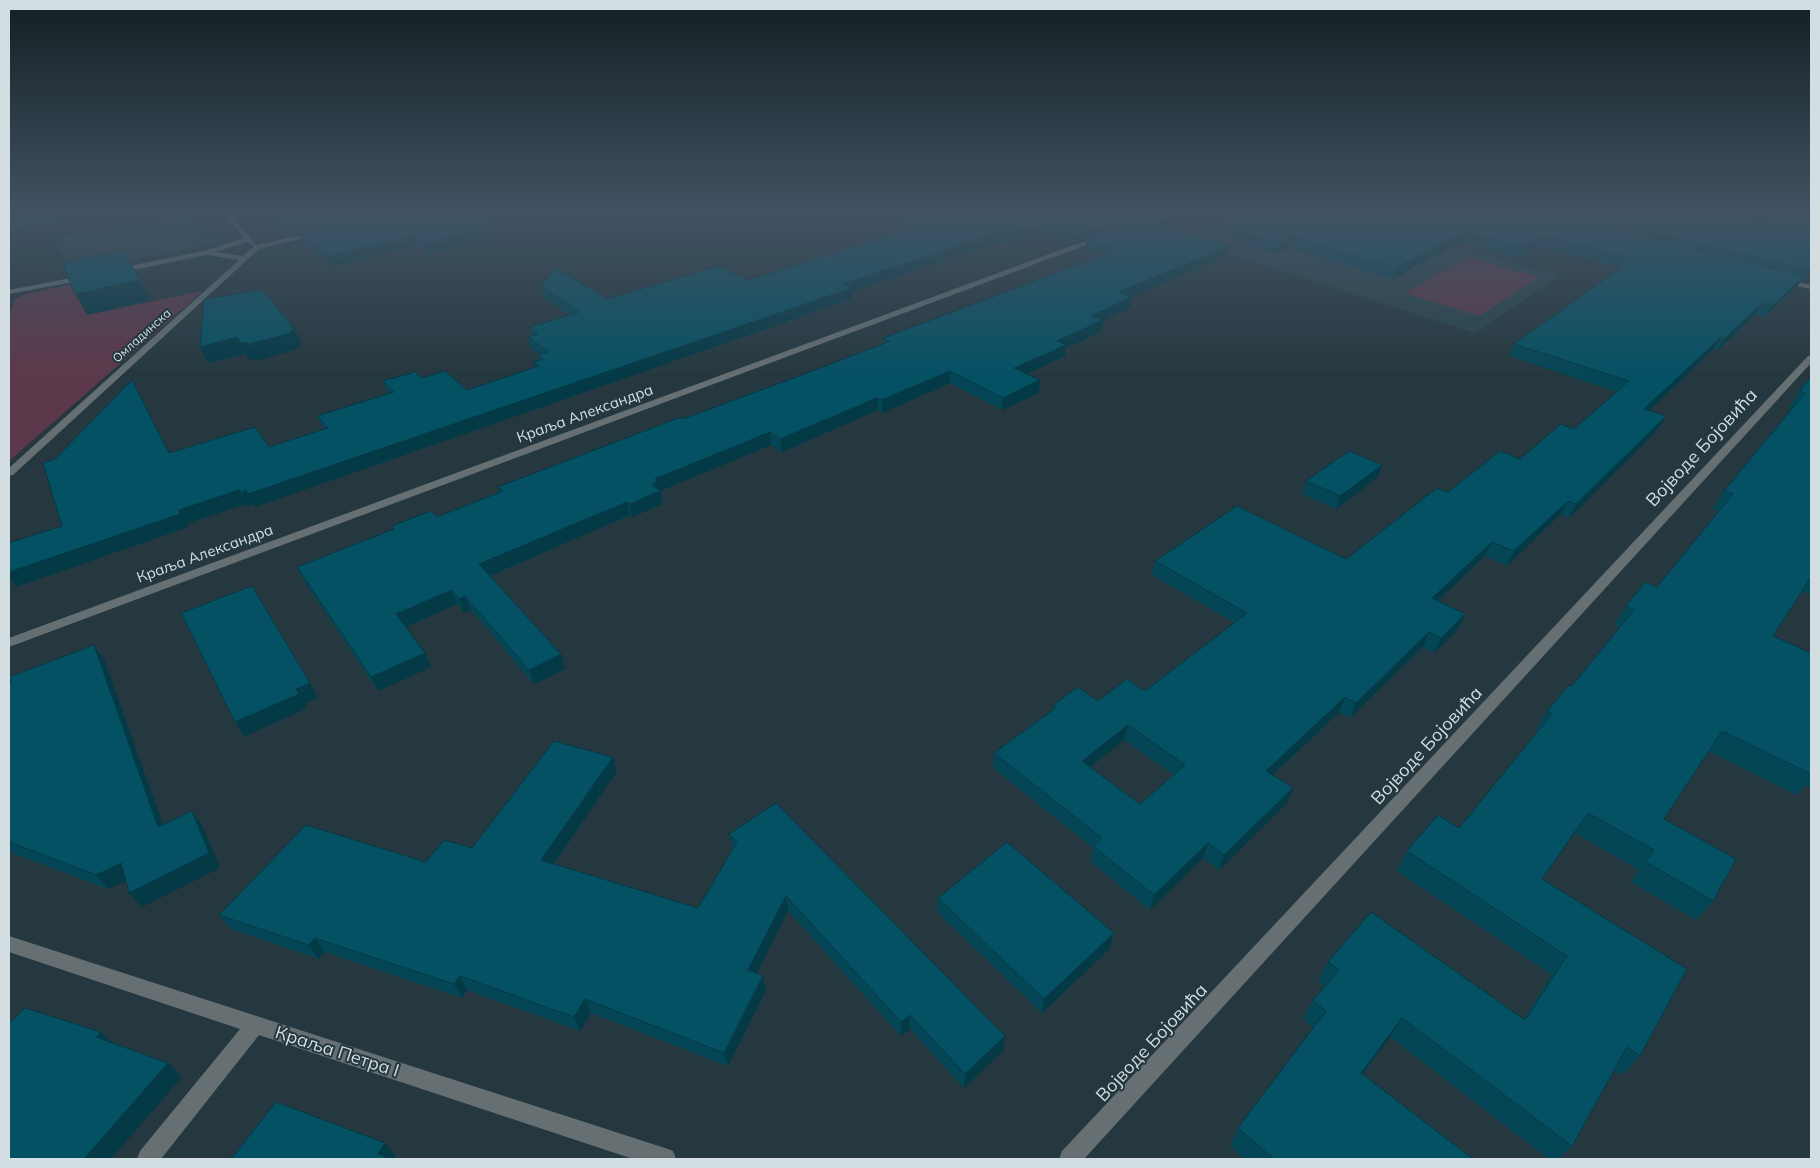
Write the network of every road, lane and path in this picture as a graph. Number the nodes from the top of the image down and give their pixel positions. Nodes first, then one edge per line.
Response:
1 (135, 268) edge
2 (234, 268) edge
3 (1022, 268) edge
4 (106, 273) edge
5 (97, 275) edge
6 (1772, 277) edge
7 (1811, 287) edge
8 (9, 292) edge
9 (1811, 358) edge
10 (9, 473) edge
11 (9, 643) edge
12 (9, 944) edge
13 (255, 1025) junction
14 (148, 1159) edge
15 (665, 1159) edge
16 (1070, 1159) edge

1 - 4 street
2 - 10 street, Омладинска
3 - 11 street, Краља Александра
5 - 8 street
6 - 7 street
9 - 16 street, Војводе Бојовића
12 - 13 street, Краља Петра I
13 - 14 street
13 - 15 street, Краља Петра I

